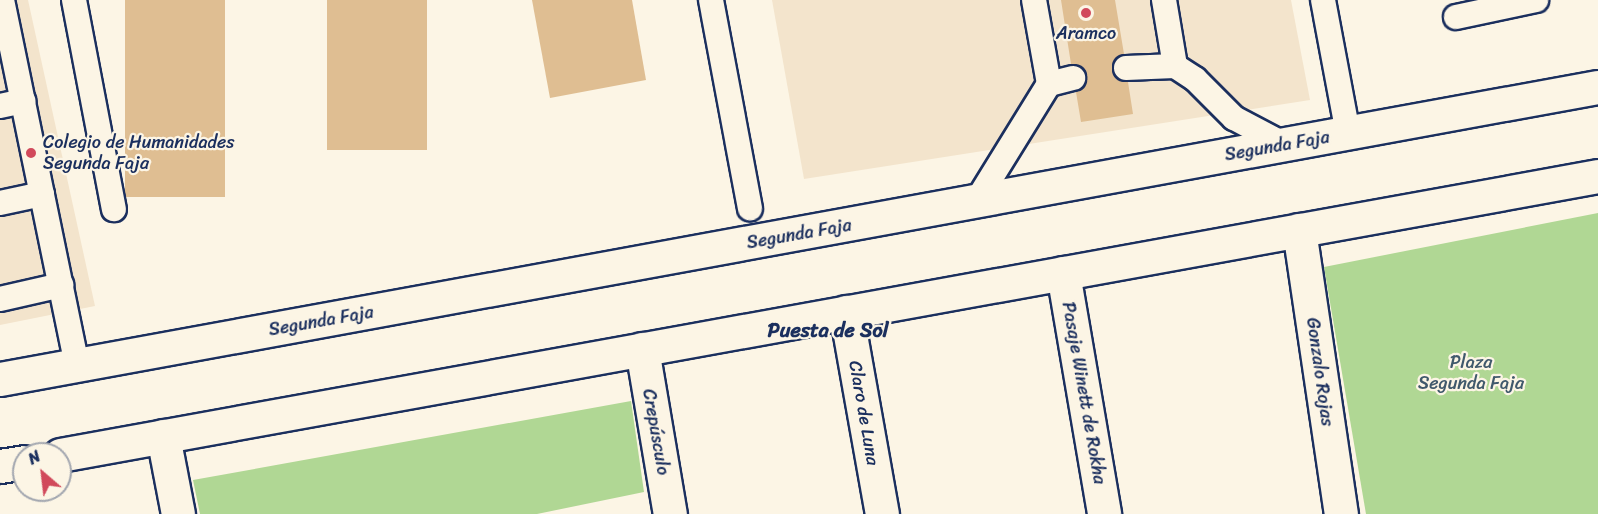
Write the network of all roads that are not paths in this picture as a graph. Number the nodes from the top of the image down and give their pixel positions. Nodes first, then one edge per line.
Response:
1 (2, 0) edge
2 (74, 0) edge
3 (711, 0) edge
4 (1034, 0) edge
5 (1164, 0) edge
6 (1323, 0) edge
7 (1536, 0) edge
8 (1456, 17) dead end
9 (4, 28) edge
10 (1175, 66) junction
11 (1126, 68) dead end
12 (1073, 78) dead end
13 (1048, 84) junction
14 (1598, 87) edge
15 (12, 103) edge
16 (1348, 133) junction
17 (1285, 145) junction
18 (1598, 176) edge
19 (42, 194) junction
20 (976, 201) junction
21 (0, 203) edge
22 (750, 208) dead end
23 (114, 209) dead end
24 (1299, 230) junction
25 (1063, 273) junction
26 (61, 285) junction
27 (0, 299) edge
28 (846, 312) junction
29 (642, 349) junction
30 (77, 365) junction
31 (0, 379) edge
32 (163, 436) junction
33 (72, 453) edge
34 (178, 514) edge
35 (670, 514) edge
36 (882, 514) edge
37 (1104, 514) edge
38 (1341, 514) edge

1 - 9 lane
2 - 23 lane
3 - 22 lane
4 - 13 lane
5 - 10 lane
6 - 16 lane
7 - 8 lane
9 - 15 lane
10 - 11 lane
10 - 17 lane
12 - 13 lane
13 - 20 lane
14 - 16 main road, Segunda Faja
15 - 19 lane
16 - 17 main road, Segunda Faja
17 - 20 main road, Segunda Faja
18 - 24 main road
19 - 21 lane
19 - 26 lane
20 - 30 main road, Segunda Faja
24 - 25 main road
24 - 38 main road, Gonzalo Rojas
25 - 28 main road
25 - 37 main road, Pasaje Winett de Rokha
26 - 27 lane
26 - 30 lane
28 - 29 main road
28 - 36 main road, Claro de Luna
29 - 32 main road
29 - 35 main road, Crepúsculo
30 - 31 main road, Segunda Faja
32 - 33 main road
32 - 34 main road

